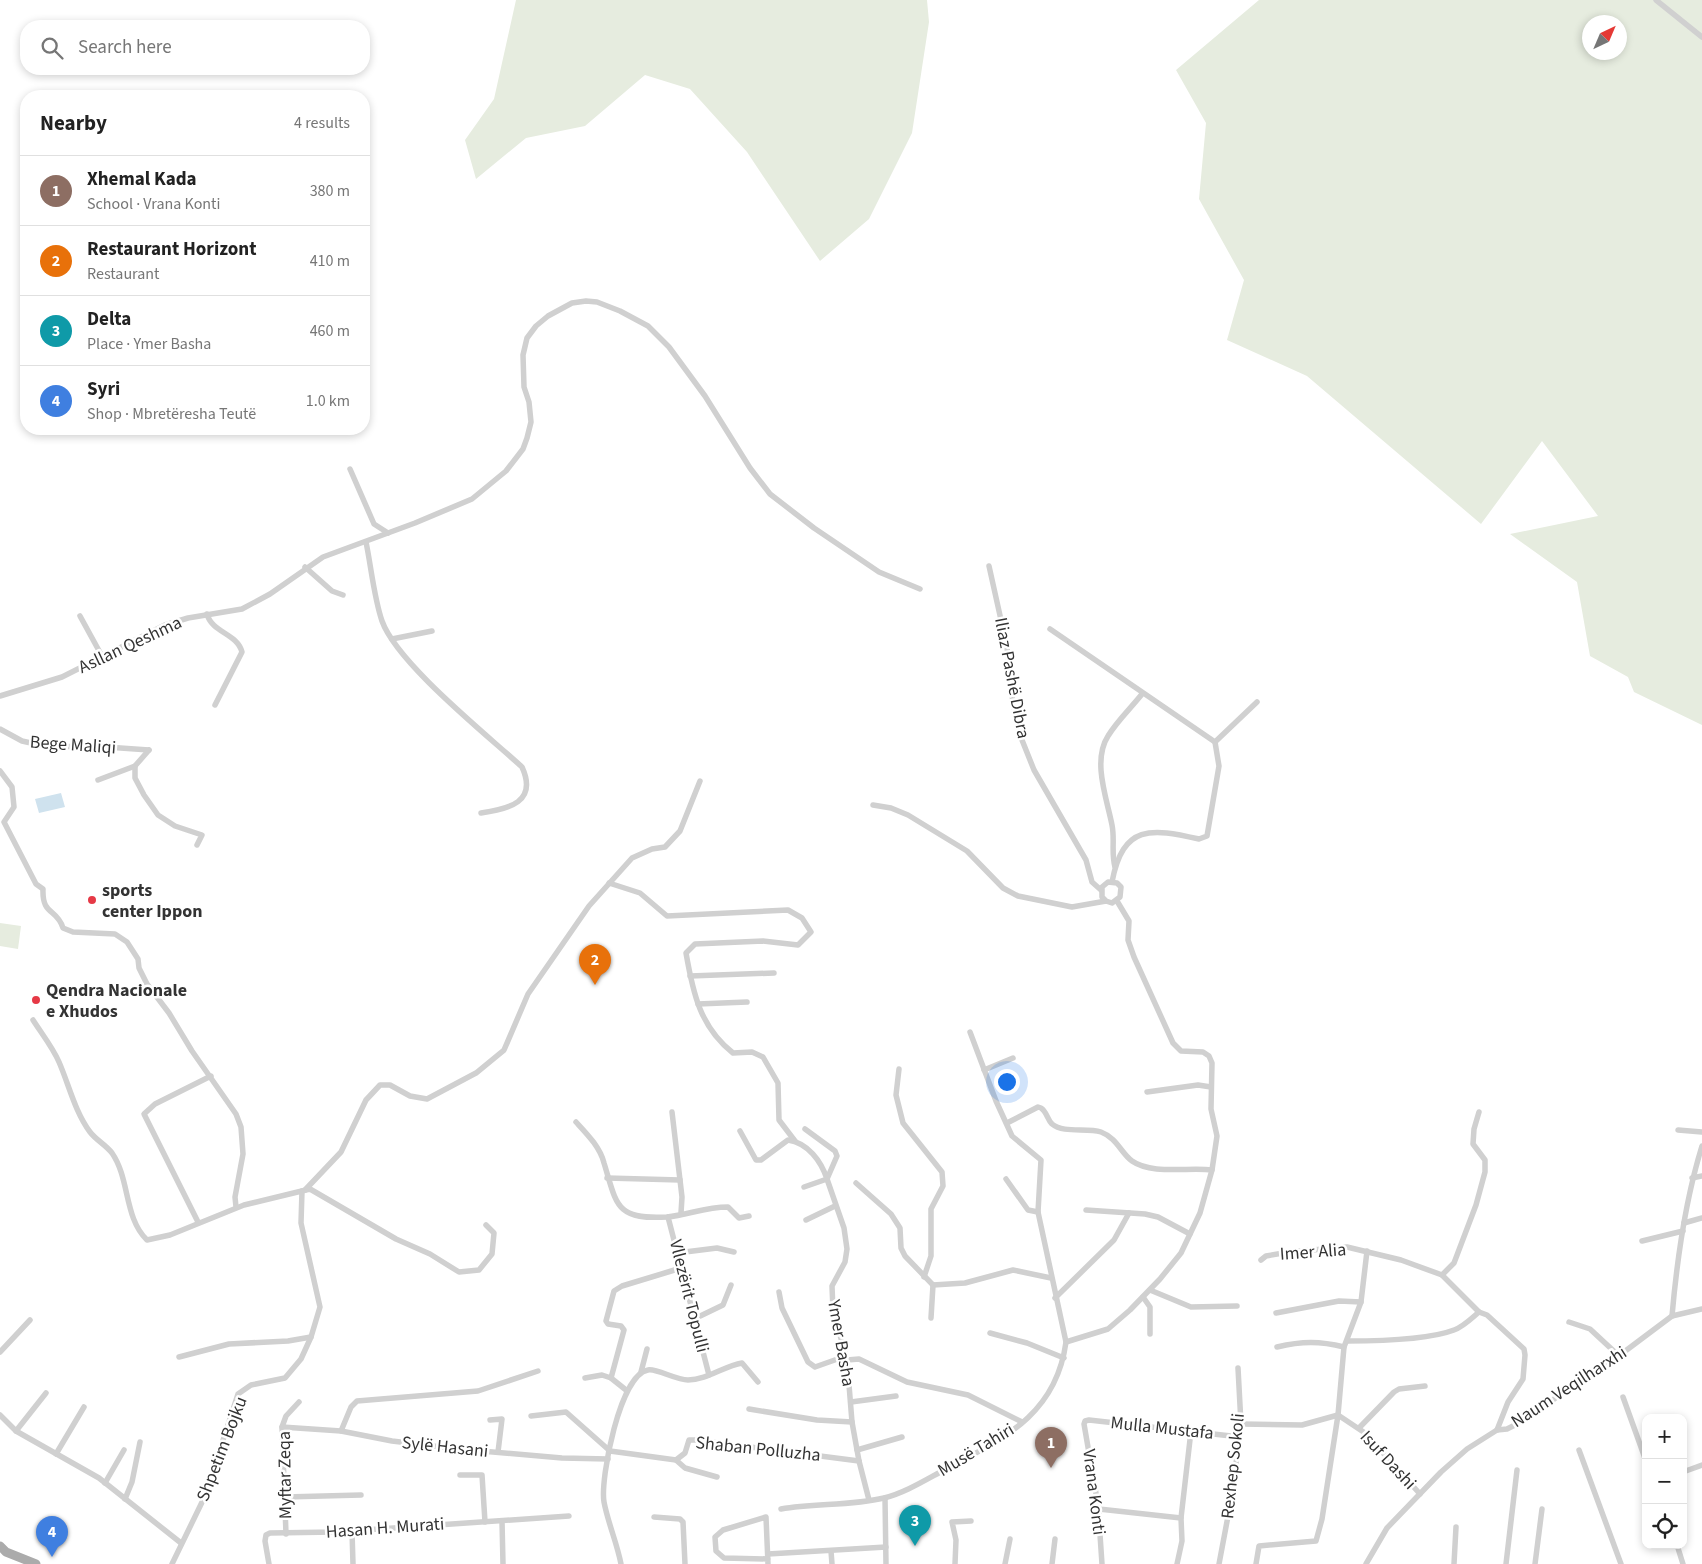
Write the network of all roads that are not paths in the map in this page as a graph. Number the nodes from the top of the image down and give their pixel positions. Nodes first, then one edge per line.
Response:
1 (1656, 0) edge
2 (1702, 37) edge
3 (350, 469) dead end
4 (388, 534) junction
5 (366, 542) junction
6 (989, 566) dead end
7 (305, 567) junction
8 (920, 589) dead end
9 (343, 594) dead end
10 (206, 614) junction
11 (80, 616) dead end
12 (1050, 629) dead end
13 (432, 631) dead end
14 (392, 639) junction
15 (103, 658) junction
16 (1142, 694) junction
17 (0, 696) edge
18 (1257, 702) dead end
19 (215, 704) dead end
20 (0, 729) edge
21 (1215, 742) junction
22 (135, 766) junction
23 (0, 771) edge
24 (98, 780) dead end
25 (700, 781) dead end
26 (873, 805) dead end
27 (481, 813) dead end
28 (197, 845) dead end
29 (1115, 867) junction
30 (1112, 882) junction
31 (609, 883) junction
32 (1100, 890) junction
33 (1117, 901) junction
34 (1106, 902) junction
35 (774, 973) dead end
36 (690, 976) junction
37 (747, 1002) dead end
38 (698, 1004) junction
39 (33, 1020) dead end
40 (970, 1032) dead end
41 (1013, 1058) dead end
42 (899, 1069) dead end
43 (984, 1070) junction
44 (211, 1076) junction
45 (1211, 1086) junction
46 (1147, 1092) dead end
47 (672, 1112) dead end
48 (1479, 1112) dead end
49 (576, 1122) dead end
50 (1007, 1123) junction
51 (805, 1129) dead end
52 (1678, 1130) dead end
53 (740, 1131) dead end
54 (1702, 1132) edge
55 (795, 1141) junction
56 (1702, 1146) edge
57 (1212, 1170) junction
58 (1702, 1176) edge
59 (608, 1178) junction
60 (1692, 1178) junction
61 (1006, 1179) dead end
62 (680, 1180) junction
63 (827, 1180) junction
64 (856, 1183) dead end
65 (804, 1187) dead end
66 (304, 1191) junction
67 (835, 1206) junction
68 (236, 1207) junction
69 (1086, 1210) dead end
70 (1038, 1212) junction
71 (1129, 1212) junction
72 (682, 1213) junction
73 (749, 1216) dead end
74 (668, 1217) junction
75 (1702, 1218) edge
76 (806, 1220) dead end
77 (198, 1222) junction
78 (1684, 1223) junction
79 (486, 1225) dead end
80 (1683, 1231) junction
81 (1190, 1234) junction
82 (1642, 1241) dead end
83 (1367, 1251) junction
84 (734, 1252) dead end
85 (677, 1253) junction
86 (1261, 1260) dead end
87 (682, 1268) junction
88 (1442, 1275) junction
89 (924, 1277) junction
90 (1051, 1278) junction
91 (731, 1285) dead end
92 (933, 1285) junction
93 (1150, 1290) junction
94 (779, 1292) dead end
95 (1143, 1297) junction
96 (1054, 1298) junction
97 (1361, 1302) junction
98 (1237, 1306) dead end
99 (1702, 1309) edge
100 (1479, 1312) junction
101 (1276, 1313) dead end
102 (1672, 1316) junction
103 (931, 1318) dead end
104 (694, 1319) junction
105 (30, 1320) dead end
106 (1569, 1322) dead end
107 (990, 1333) dead end
108 (1150, 1334) dead end
109 (311, 1337) junction
110 (1066, 1342) junction
111 (1346, 1344) junction
112 (1277, 1348) dead end
113 (647, 1349) dead end
114 (0, 1352) edge
115 (1618, 1355) junction
116 (179, 1357) dead end
117 (847, 1358) junction
118 (1064, 1358) junction
119 (1238, 1368) dead end
120 (538, 1371) dead end
121 (641, 1372) junction
122 (709, 1375) junction
123 (585, 1378) dead end
124 (611, 1378) junction
125 (758, 1382) dead end
126 (1425, 1386) dead end
127 (626, 1390) junction
128 (46, 1393) dead end
129 (896, 1396) dead end
130 (1623, 1398) dead end
131 (299, 1402) dead end
132 (851, 1402) junction
133 (84, 1407) dead end
134 (749, 1409) dead end
135 (0, 1415) edge
136 (1338, 1415) junction
137 (531, 1416) dead end
138 (490, 1420) dead end
139 (1085, 1421) joint
140 (852, 1422) junction
141 (1022, 1422) junction
142 (1241, 1424) junction
143 (282, 1427) junction
144 (1359, 1428) junction
145 (1497, 1430) junction
146 (16, 1431) junction
147 (341, 1431) junction
148 (1191, 1431) junction
149 (1240, 1437) junction
150 (902, 1438) dead end
151 (140, 1442) dead end
152 (124, 1450) dead end
153 (610, 1450) junction
154 (857, 1450) junction
155 (1579, 1450) dead end
156 (498, 1452) junction
157 (56, 1454) junction
158 (608, 1459) junction
159 (1645, 1459) edge
160 (676, 1460) junction
161 (858, 1461) junction
162 (1702, 1465) edge
163 (1517, 1470) dead end
164 (1687, 1471) edge
165 (460, 1475) dead end
166 (717, 1477) dead end
167 (105, 1483) junction
168 (1420, 1494) junction
169 (361, 1495) dead end
170 (285, 1497) junction
171 (885, 1498) junction
172 (125, 1499) junction
173 (868, 1500) junction
174 (781, 1509) dead end
175 (1099, 1509) junction
176 (1542, 1509) dead end
177 (569, 1516) dead end
178 (654, 1517) dead end
179 (1181, 1518) junction
180 (502, 1521) junction
181 (971, 1521) dead end
182 (484, 1522) junction
183 (1456, 1527) dead end
184 (352, 1531) junction
185 (286, 1534) junction
186 (1010, 1539) dead end
187 (1055, 1539) dead end
188 (181, 1543) junction
189 (886, 1548) junction
190 (3, 1549) edge
191 (1678, 1549) edge
192 (831, 1551) junction
193 (768, 1559) edge
194 (36, 1564) edge
195 (172, 1564) edge
196 (269, 1564) edge
197 (353, 1564) edge
198 (503, 1564) edge
199 (621, 1564) edge
200 (685, 1564) edge
201 (832, 1564) edge
202 (886, 1564) edge
203 (955, 1564) edge
204 (1005, 1564) edge
205 (1052, 1564) edge
206 (1102, 1564) edge
207 (1178, 1564) edge
208 (1219, 1564) edge
209 (1256, 1564) edge
210 (1366, 1564) edge
211 (1454, 1564) edge
212 (1506, 1564) edge
213 (1535, 1564) edge
214 (1621, 1564) edge
215 (1684, 1564) edge

1 - 2 street
3 - 4 street
4 - 5 street, Asllan Qeshma
4 - 8 street, Asllan Qeshma
5 - 7 street, Asllan Qeshma
5 - 14 street
6 - 32 street, Iliaz Pashë Dibra
7 - 9 street
7 - 10 street, Asllan Qeshma
10 - 15 street, Asllan Qeshma
10 - 19 street
11 - 15 street
12 - 16 street
13 - 14 street
14 - 27 street
15 - 17 street, Asllan Qeshma
16 - 21 street
16 - 29 street
18 - 21 street
20 - 22 street, Bege Maliqi
21 - 29 street
22 - 24 street
22 - 28 street
23 - 44 street
25 - 31 street
26 - 34 street
29 - 30 street
30 - 32 street
30 - 33 street
31 - 36 street
31 - 66 street
32 - 34 street, Iliaz Pashë Dibra
33 - 34 street
33 - 45 street
35 - 36 street
36 - 38 street
37 - 38 street
38 - 55 street, Ymer Basha
39 - 77 street
40 - 43 street, Musë Tahiri
41 - 43 street
42 - 89 street
43 - 50 street, Musë Tahiri
44 - 68 street
44 - 77 street
45 - 46 street
45 - 57 street
47 - 62 street, Vllezërit Topulli
48 - 88 street
49 - 59 street, Vllezërit Topulli
50 - 57 street
50 - 70 street, Musë Tahiri
51 - 63 street
52 - 54 street
53 - 55 street
55 - 63 street, Ymer Basha
56 - 60 street
57 - 81 street
58 - 60 street
59 - 62 street
59 - 74 street, Vllezërit Topulli
60 - 78 street
61 - 70 street
62 - 72 street, Vllezërit Topulli
63 - 65 street
63 - 67 street, Ymer Basha
64 - 89 street
66 - 68 street
66 - 79 street
66 - 109 street, Shpetim Bojku
67 - 76 street
67 - 117 street, Ymer Basha
68 - 77 street
69 - 71 street
70 - 90 street, Musë Tahiri
71 - 81 street
71 - 96 street
72 - 73 street, Vllezërit Topulli
72 - 74 street, Vllezërit Topulli
74 - 85 street, Vllezërit Topulli
75 - 78 street
78 - 80 street
80 - 82 street
80 - 102 street
81 - 93 street
83 - 86 street, Imer Alia
83 - 88 street, Imer Alia
83 - 97 street
84 - 85 street
85 - 87 street, Vllezërit Topulli
87 - 104 street, Vllezërit Topulli
87 - 124 street
88 - 100 street
89 - 92 street
90 - 92 street
90 - 96 street, Musë Tahiri
91 - 104 street
92 - 103 street
93 - 95 street
93 - 98 street
94 - 117 street
95 - 108 street
95 - 110 street
96 - 110 street, Musë Tahiri
97 - 101 street
97 - 111 street
99 - 102 street
100 - 111 street
100 - 145 street
102 - 115 street, Naum Veqilharxhi
104 - 122 street, Vllezërit Topulli
105 - 114 street
106 - 115 street
107 - 118 street
109 - 116 street
109 - 188 street, Shpetim Bojku
110 - 118 street, Musë Tahiri
111 - 112 street
111 - 136 street
113 - 121 street
115 - 145 street, Naum Veqilharxhi
117 - 132 street, Ymer Basha
117 - 141 street
118 - 141 street, Musë Tahiri
119 - 142 street, Rexhep Sokoli
120 - 147 street
121 - 122 street
121 - 127 street
122 - 125 street
123 - 124 street
124 - 127 street
126 - 144 street
127 - 153 street
128 - 146 street
129 - 132 street
130 - 159 street
131 - 143 street, Myftar Zeqa
132 - 140 street, Ymer Basha
133 - 157 street
134 - 140 street
135 - 146 street
136 - 142 street
136 - 144 street, Isuf Dashi
136 - 209 street
137 - 153 street
138 - 156 street
139 - 148 street, Mulla Mustafa
139 - 175 street, Vrana Konti
140 - 154 street, Ymer Basha
141 - 171 street, Musë Tahiri
142 - 149 street, Rexhep Sokoli
143 - 147 street, Sylë Hasani
143 - 170 street, Myftar Zeqa
144 - 168 street, Isuf Dashi
145 - 168 street, Naum Veqilharxhi
146 - 157 street
147 - 156 street, Sylë Hasani
148 - 149 street, Mulla Mustafa
148 - 179 street
149 - 208 street, Rexhep Sokoli
150 - 154 street
151 - 172 street
152 - 167 street
153 - 158 street
153 - 160 street, Shaban Polluzha
154 - 161 street, Ymer Basha
155 - 214 street
156 - 158 street, Sylë Hasani
157 - 167 street
158 - 199 street
160 - 161 street, Shaban Polluzha
160 - 166 street
161 - 173 street, Ymer Basha
162 - 164 street
163 - 212 street
165 - 182 street
167 - 172 street
168 - 210 street, Naum Veqilharxhi
169 - 170 street
170 - 185 street, Myftar Zeqa
171 - 173 street
171 - 189 street
172 - 188 street
173 - 174 street
175 - 179 street
175 - 206 street, Vrana Konti
176 - 213 street
177 - 180 street, Hasan H. Murati
178 - 200 street
179 - 207 street
180 - 182 street, Hasan H. Murati
180 - 198 street
181 - 203 street
182 - 184 street, Hasan H. Murati
183 - 211 street
184 - 185 street, Hasan H. Murati
184 - 197 street
185 - 196 street, Myftar Zeqa
186 - 204 street
187 - 205 street
188 - 195 street, Shpetim Bojku
189 - 192 street
189 - 202 street
190 - 194 main road
191 - 215 street
192 - 193 street
192 - 201 street
193 - 193 street

